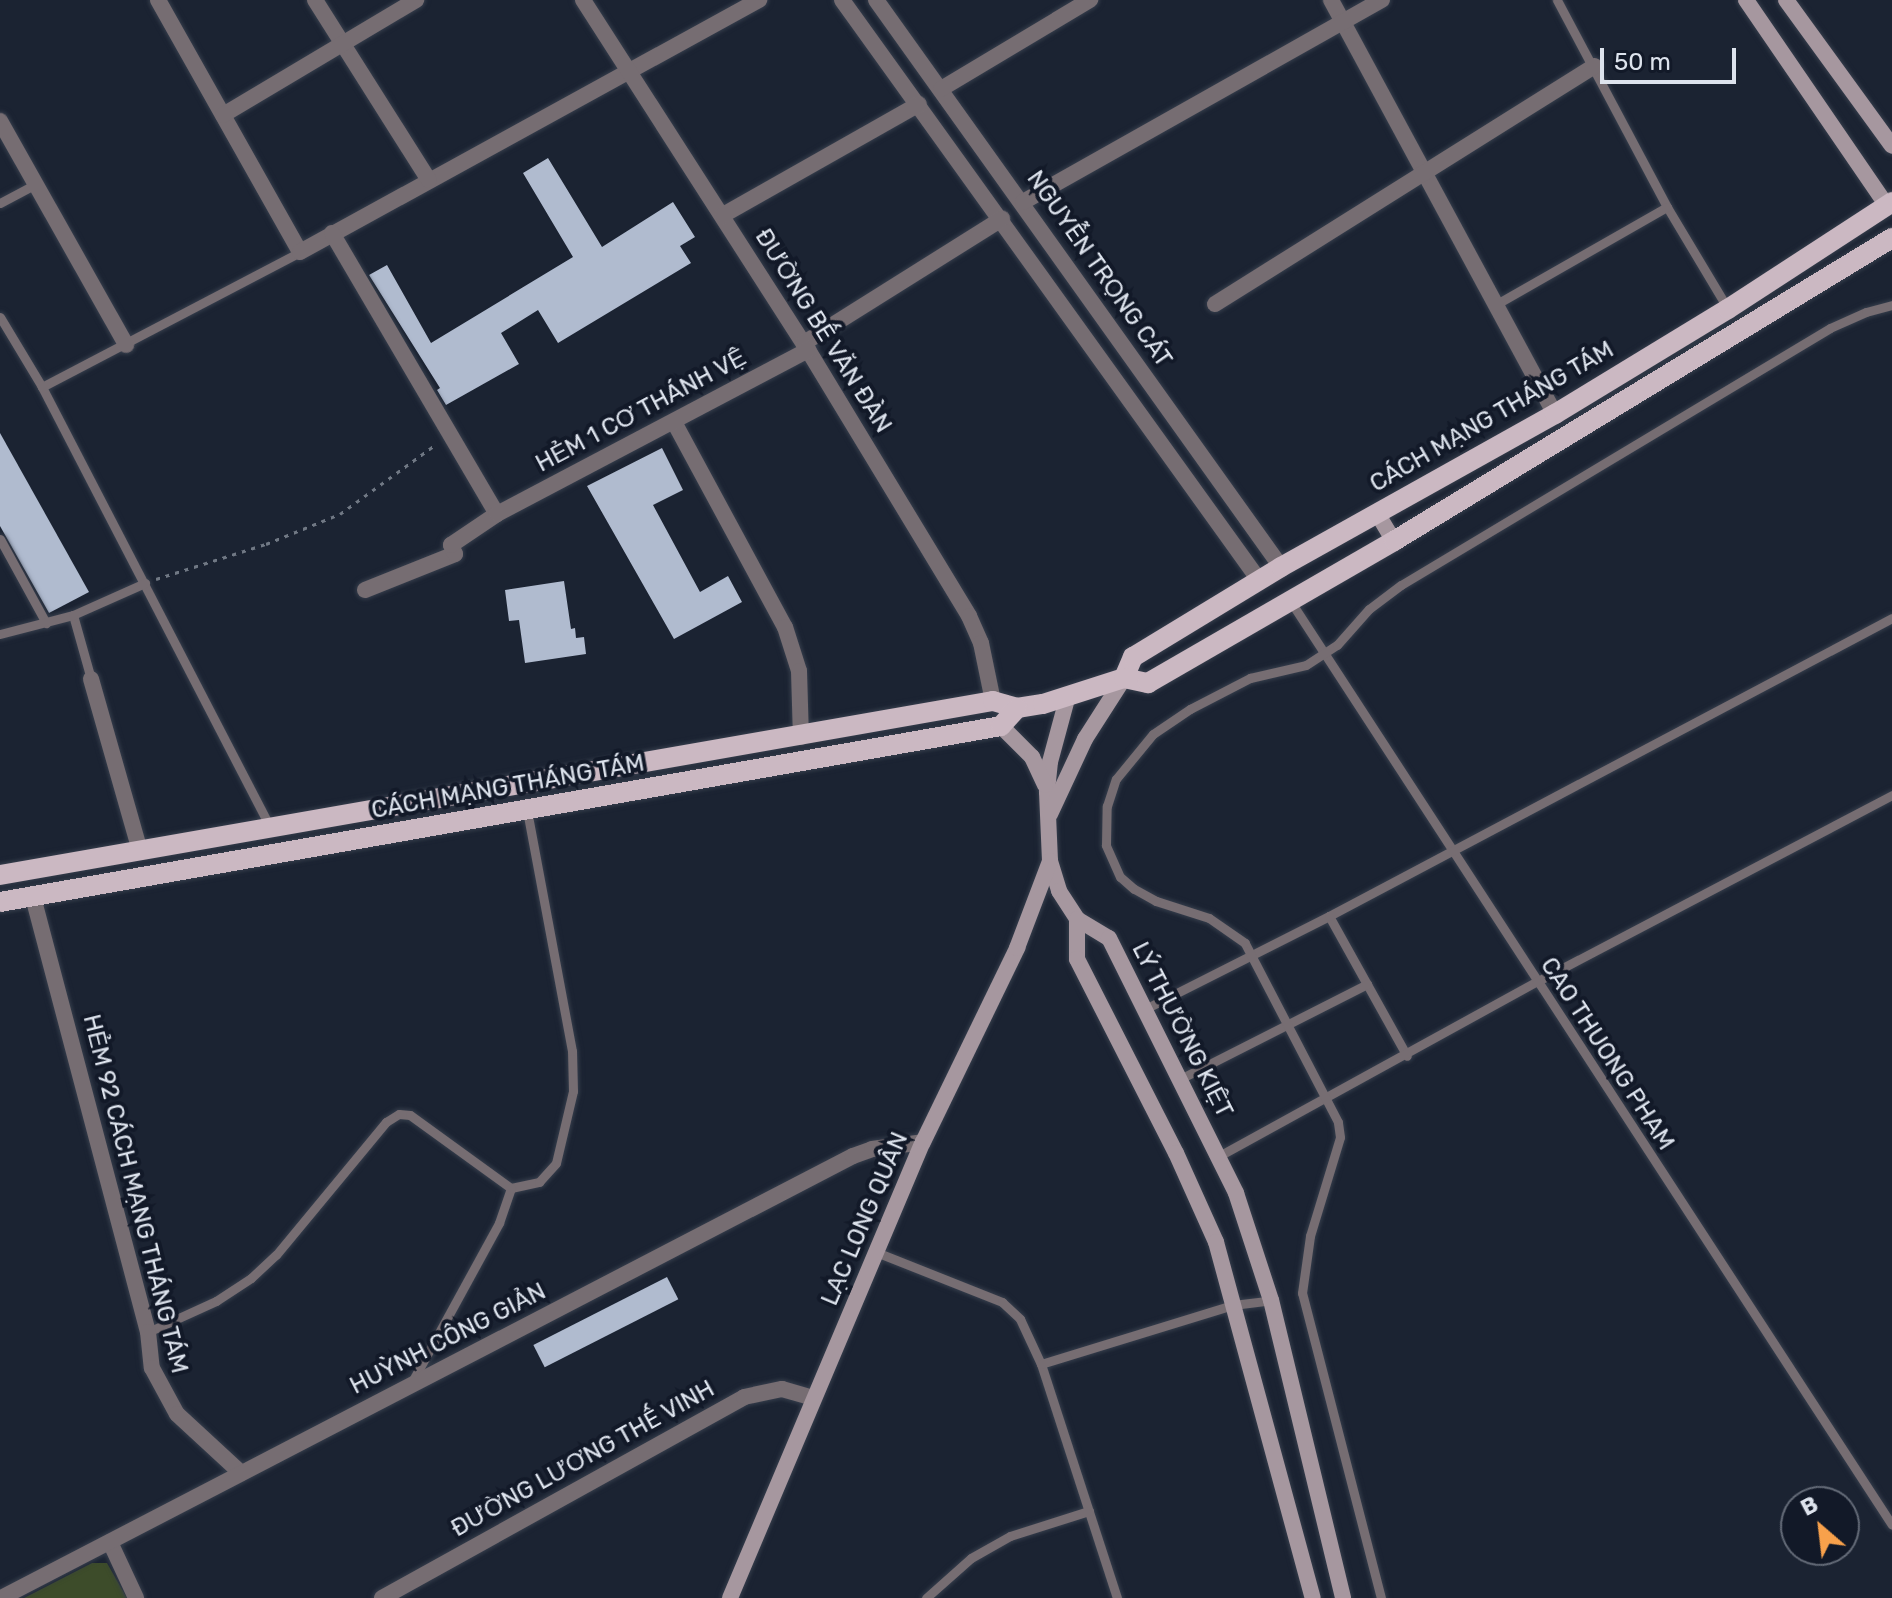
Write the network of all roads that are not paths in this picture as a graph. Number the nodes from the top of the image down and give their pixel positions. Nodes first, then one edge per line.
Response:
1 (158, 0) edge
2 (315, 0) edge
3 (416, 0) edge
4 (583, 0) edge
5 (759, 0) edge
6 (842, 0) edge
7 (876, 0) edge
8 (1090, 0) edge
9 (1331, 0) edge
10 (1382, 0) edge
11 (1557, 0) edge
12 (1746, 0) edge
13 (1786, 0) edge
14 (1345, 21) junction
15 (344, 43) junction
16 (1595, 66) junction
17 (631, 70) junction
18 (941, 89) junction
19 (919, 104) junction
20 (223, 115) junction
21 (0, 121) edge
22 (1892, 146) edge
23 (1424, 170) junction
24 (429, 180) junction
25 (35, 184) junction
26 (1023, 202) junction
27 (0, 203) edge
28 (1667, 207) junction
29 (1890, 207) edge
30 (723, 215) junction
31 (1002, 219) junction
32 (332, 233) junction
33 (1892, 238) edge
34 (300, 252) junction
35 (1215, 304) dead end
36 (1495, 305) junction
37 (1892, 305) edge
38 (1728, 309) junction
39 (0, 317) edge
40 (126, 345) junction
41 (806, 346) junction
42 (42, 387) junction
43 (1555, 414) junction
44 (674, 422) junction
45 (1377, 513) junction
46 (497, 514) junction
47 (0, 539) edge
48 (1394, 541) junction
49 (1270, 573) junction
50 (145, 583) junction
51 (365, 590) dead end
52 (1291, 602) junction
53 (73, 615) junction
54 (1892, 618) edge
55 (46, 623) junction
56 (0, 634) edge
57 (1325, 653) junction
58 (1124, 678) junction
59 (91, 679) joint
60 (1067, 699) junction
61 (993, 701) junction
62 (1017, 708) junction
63 (1001, 726) junction
64 (801, 737) junction
65 (1047, 792) junction
66 (1892, 795) edge
67 (527, 809) junction
68 (1048, 819) junction
69 (271, 828) junction
70 (1451, 850) junction
71 (140, 851) junction
72 (1050, 861) junction
73 (0, 875) edge
74 (33, 897) junction
75 (0, 902) edge
76 (1329, 916) junction
77 (1077, 919) junction
78 (1251, 955) junction
79 (1536, 982) junction
80 (1367, 984) junction
81 (1145, 1009) junction
82 (1288, 1024) junction
83 (1407, 1056) junction
84 (1180, 1079) junction
85 (1327, 1099) junction
86 (923, 1142) junction
87 (1219, 1156) junction
88 (511, 1188) junction
89 (876, 1252) junction
90 (1271, 1300) junction
91 (1233, 1305) junction
92 (148, 1332) junction
93 (1041, 1364) junction
94 (410, 1385) junction
95 (814, 1398) junction
96 (241, 1473) junction
97 (1089, 1511) junction
98 (1892, 1525) edge
99 (110, 1542) junction
100 (1, 1598) edge
101 (136, 1598) edge
102 (382, 1598) edge
103 (730, 1598) edge
104 (926, 1598) edge
105 (1117, 1598) edge
106 (1313, 1598) edge
107 (1343, 1598) edge
108 (1381, 1598) edge

1 - 20 street
2 - 15 street
3 - 15 street
4 - 17 street, ĐƯỜNG BẾ VĂN ĐÀN
5 - 17 street
6 - 19 street
7 - 18 street, NGUYỄN TRỌNG CÁT
8 - 18 street
9 - 14 street
10 - 14 street
11 - 16 lane
12 - 29 main road
13 - 22 main road
14 - 23 street
14 - 26 street
15 - 20 street
15 - 24 street
16 - 23 street
16 - 28 lane
17 - 24 street
17 - 30 street, ĐƯỜNG BẾ VĂN ĐÀN
18 - 26 street, NGUYỄN TRỌNG CÁT
19 - 30 street
19 - 31 street
20 - 34 street
21 - 25 street
23 - 35 street
23 - 36 street
24 - 32 street
25 - 27 lane
25 - 40 street
26 - 49 street, NGUYỄN TRỌNG CÁT
28 - 36 lane
28 - 38 lane
29 - 38 main road, CÁCH MẠNG THÁNG TÁM
30 - 41 street, ĐƯỜNG BẾ VĂN ĐÀN
31 - 41 street, HẺM 1 CƠ THÁNH VỆ
31 - 49 street
32 - 34 street
32 - 46 street
33 - 48 main road, CÁCH MẠNG THÁNG TÁM
34 - 40 lane
36 - 43 street
37 - 57 lane
38 - 43 main road, CÁCH MẠNG THÁNG TÁM
39 - 42 lane
40 - 42 lane
41 - 44 street, HẺM 1 CƠ THÁNH VỆ
41 - 61 street, ĐƯỜNG BẾ VĂN ĐÀN
42 - 50 lane
43 - 45 main road, CÁCH MẠNG THÁNG TÁM
44 - 46 street, HẺM 1 CƠ THÁNH VỆ
44 - 64 street
45 - 48 main road
45 - 49 main road, CÁCH MẠNG THÁNG TÁM
46 - 51 street, HẺM 1 CƠ THÁNH VỆ
47 - 55 lane
48 - 52 main road, CÁCH MẠNG THÁNG TÁM
49 - 52 main road
49 - 58 main road, CÁCH MẠNG THÁNG TÁM
50 - 53 lane
50 - 69 lane
52 - 57 lane, CAO THUONG PHAM
52 - 58 main road, CÁCH MẠNG THÁNG TÁM
53 - 55 lane
53 - 59 lane
54 - 70 lane
55 - 56 lane
57 - 70 lane, CAO THUONG PHAM
57 - 78 lane
58 - 60 main road, CÁCH MẠNG THÁNG TÁM
58 - 68 main road, LẠC LONG QUÂN
59 - 71 street
60 - 62 main road, CÁCH MẠNG THÁNG TÁM
60 - 65 main road, LẠC LONG QUÂN
61 - 62 main road, CÁCH MẠNG THÁNG TÁM
61 - 64 main road, CÁCH MẠNG THÁNG TÁM
62 - 63 main road
63 - 65 main road
63 - 67 main road, CÁCH MẠNG THÁNG TÁM
64 - 69 main road, CÁCH MẠNG THÁNG TÁM
65 - 68 main road, LẠC LONG QUÂN
66 - 79 lane
67 - 74 main road, CÁCH MẠNG THÁNG TÁM
67 - 88 lane
68 - 72 main road, LẠC LONG QUÂN
69 - 71 main road, CÁCH MẠNG THÁNG TÁM
70 - 76 lane
70 - 79 lane, CAO THUONG PHAM
71 - 73 main road, CÁCH MẠNG THÁNG TÁM
72 - 77 main road, LẠC LONG QUÂN
72 - 86 main road, LẠC LONG QUÂN
74 - 75 main road, CÁCH MẠNG THÁNG TÁM
74 - 92 street, HẺM 92 CÁCH MẠNG THÁNG TÁM
76 - 78 lane
76 - 80 lane
77 - 81 main road, LÝ THƯỜNG KIỆT
77 - 91 main road
78 - 81 lane
78 - 82 lane
79 - 83 lane
79 - 98 lane, CAO THUONG PHAM
80 - 82 lane
80 - 83 lane
81 - 84 main road, LÝ THƯỜNG KIỆT
82 - 84 lane
82 - 85 lane
83 - 85 lane
84 - 87 main road, LÝ THƯỜNG KIỆT
85 - 87 lane
85 - 108 lane
86 - 89 main road, LẠC LONG QUÂN
86 - 94 street, HUỲNH CÔNG GIẢN
87 - 90 main road, LÝ THƯỜNG KIỆT
88 - 92 lane
88 - 94 lane
89 - 93 lane
89 - 95 main road, LẠC LONG QUÂN
90 - 91 lane
90 - 107 main road, LÝ THƯỜNG KIỆT
91 - 93 lane
91 - 106 main road
92 - 96 street, HẺM 92 CÁCH MẠNG THÁNG TÁM
93 - 97 lane
94 - 96 street, HUỲNH CÔNG GIẢN
95 - 102 street, ĐƯỜNG LƯƠNG THẾ VINH
95 - 103 main road, LẠC LONG QUÂN
96 - 99 street, HUỲNH CÔNG GIẢN
97 - 104 lane
97 - 105 lane
99 - 100 street, HUỲNH CÔNG GIẢN
99 - 101 street

